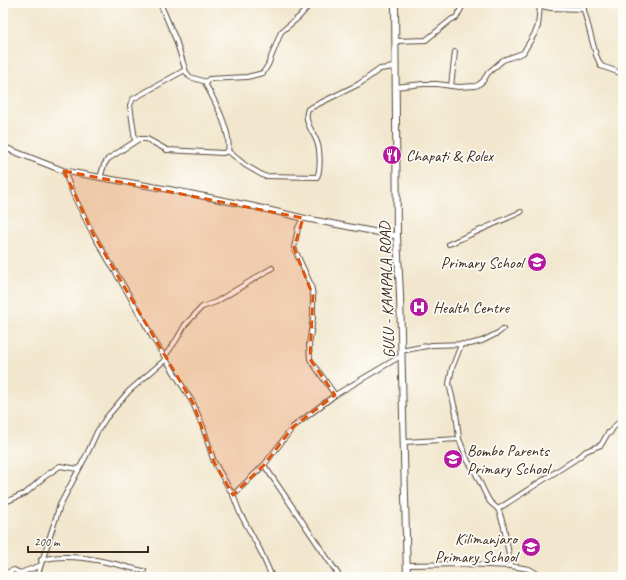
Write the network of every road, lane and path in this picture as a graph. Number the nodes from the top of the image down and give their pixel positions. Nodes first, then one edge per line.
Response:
1 (160, 3) edge
2 (311, 3) edge
3 (395, 3) edge
4 (464, 3) edge
5 (526, 3) edge
6 (582, 3) edge
7 (540, 6) junction
8 (584, 9) junction
9 (395, 41) junction
10 (455, 52) dead end
11 (601, 66) junction
12 (395, 67) junction
13 (185, 70) junction
14 (614, 70) dead end
15 (623, 74) edge
16 (206, 82) junction
17 (451, 86) junction
18 (395, 87) junction
19 (135, 140) junction
20 (3, 147) edge
21 (228, 151) junction
22 (64, 172) junction
23 (100, 178) junction
24 (521, 212) dead end
25 (303, 218) junction
26 (398, 236) junction
27 (449, 244) dead end
28 (272, 268) dead end
29 (503, 329) dead end
30 (462, 345) junction
31 (401, 354) junction
32 (165, 358) junction
33 (335, 395) junction
34 (623, 418) edge
35 (459, 438) junction
36 (404, 442) junction
37 (264, 465) junction
38 (78, 469) junction
39 (233, 495) junction
40 (3, 503) edge
41 (498, 509) junction
42 (41, 560) junction
43 (407, 565) junction
44 (39, 566) junction
45 (511, 566) junction
46 (144, 570) dead end
47 (3, 574) edge
48 (37, 577) edge
49 (272, 577) edge
50 (340, 577) edge
51 (407, 577) edge
52 (543, 577) edge

1 - 13 street
2 - 16 street
3 - 9 main road, GULU - KAMPALA ROAD
4 - 9 street
5 - 7 street
6 - 8 street
7 - 8 street
7 - 17 street
8 - 11 street
9 - 12 main road, GULU - KAMPALA ROAD
10 - 17 street
11 - 14 street
11 - 15 street
12 - 18 main road, GULU - KAMPALA ROAD
12 - 21 street
13 - 16 street
13 - 19 street
16 - 21 street
17 - 18 street
18 - 26 main road, GULU - KAMPALA ROAD
19 - 21 street
19 - 23 street
20 - 22 street
22 - 23 street
22 - 32 street
23 - 25 street
24 - 27 street
25 - 26 street
25 - 33 street
26 - 31 main road, GULU - KAMPALA ROAD
28 - 32 street
29 - 30 street
30 - 31 street
30 - 35 street
31 - 33 street
31 - 36 main road, GULU - KAMPALA ROAD
32 - 38 street
32 - 39 street
33 - 37 street
34 - 41 street
35 - 36 street
35 - 41 street
36 - 43 main road, GULU - KAMPALA ROAD
37 - 39 street
37 - 50 street
38 - 40 street
38 - 42 street
39 - 49 street
41 - 45 street
42 - 44 street
42 - 46 street
43 - 45 street
43 - 51 main road, GULU - KAMPALA ROAD
44 - 47 street
44 - 48 street
45 - 52 street

